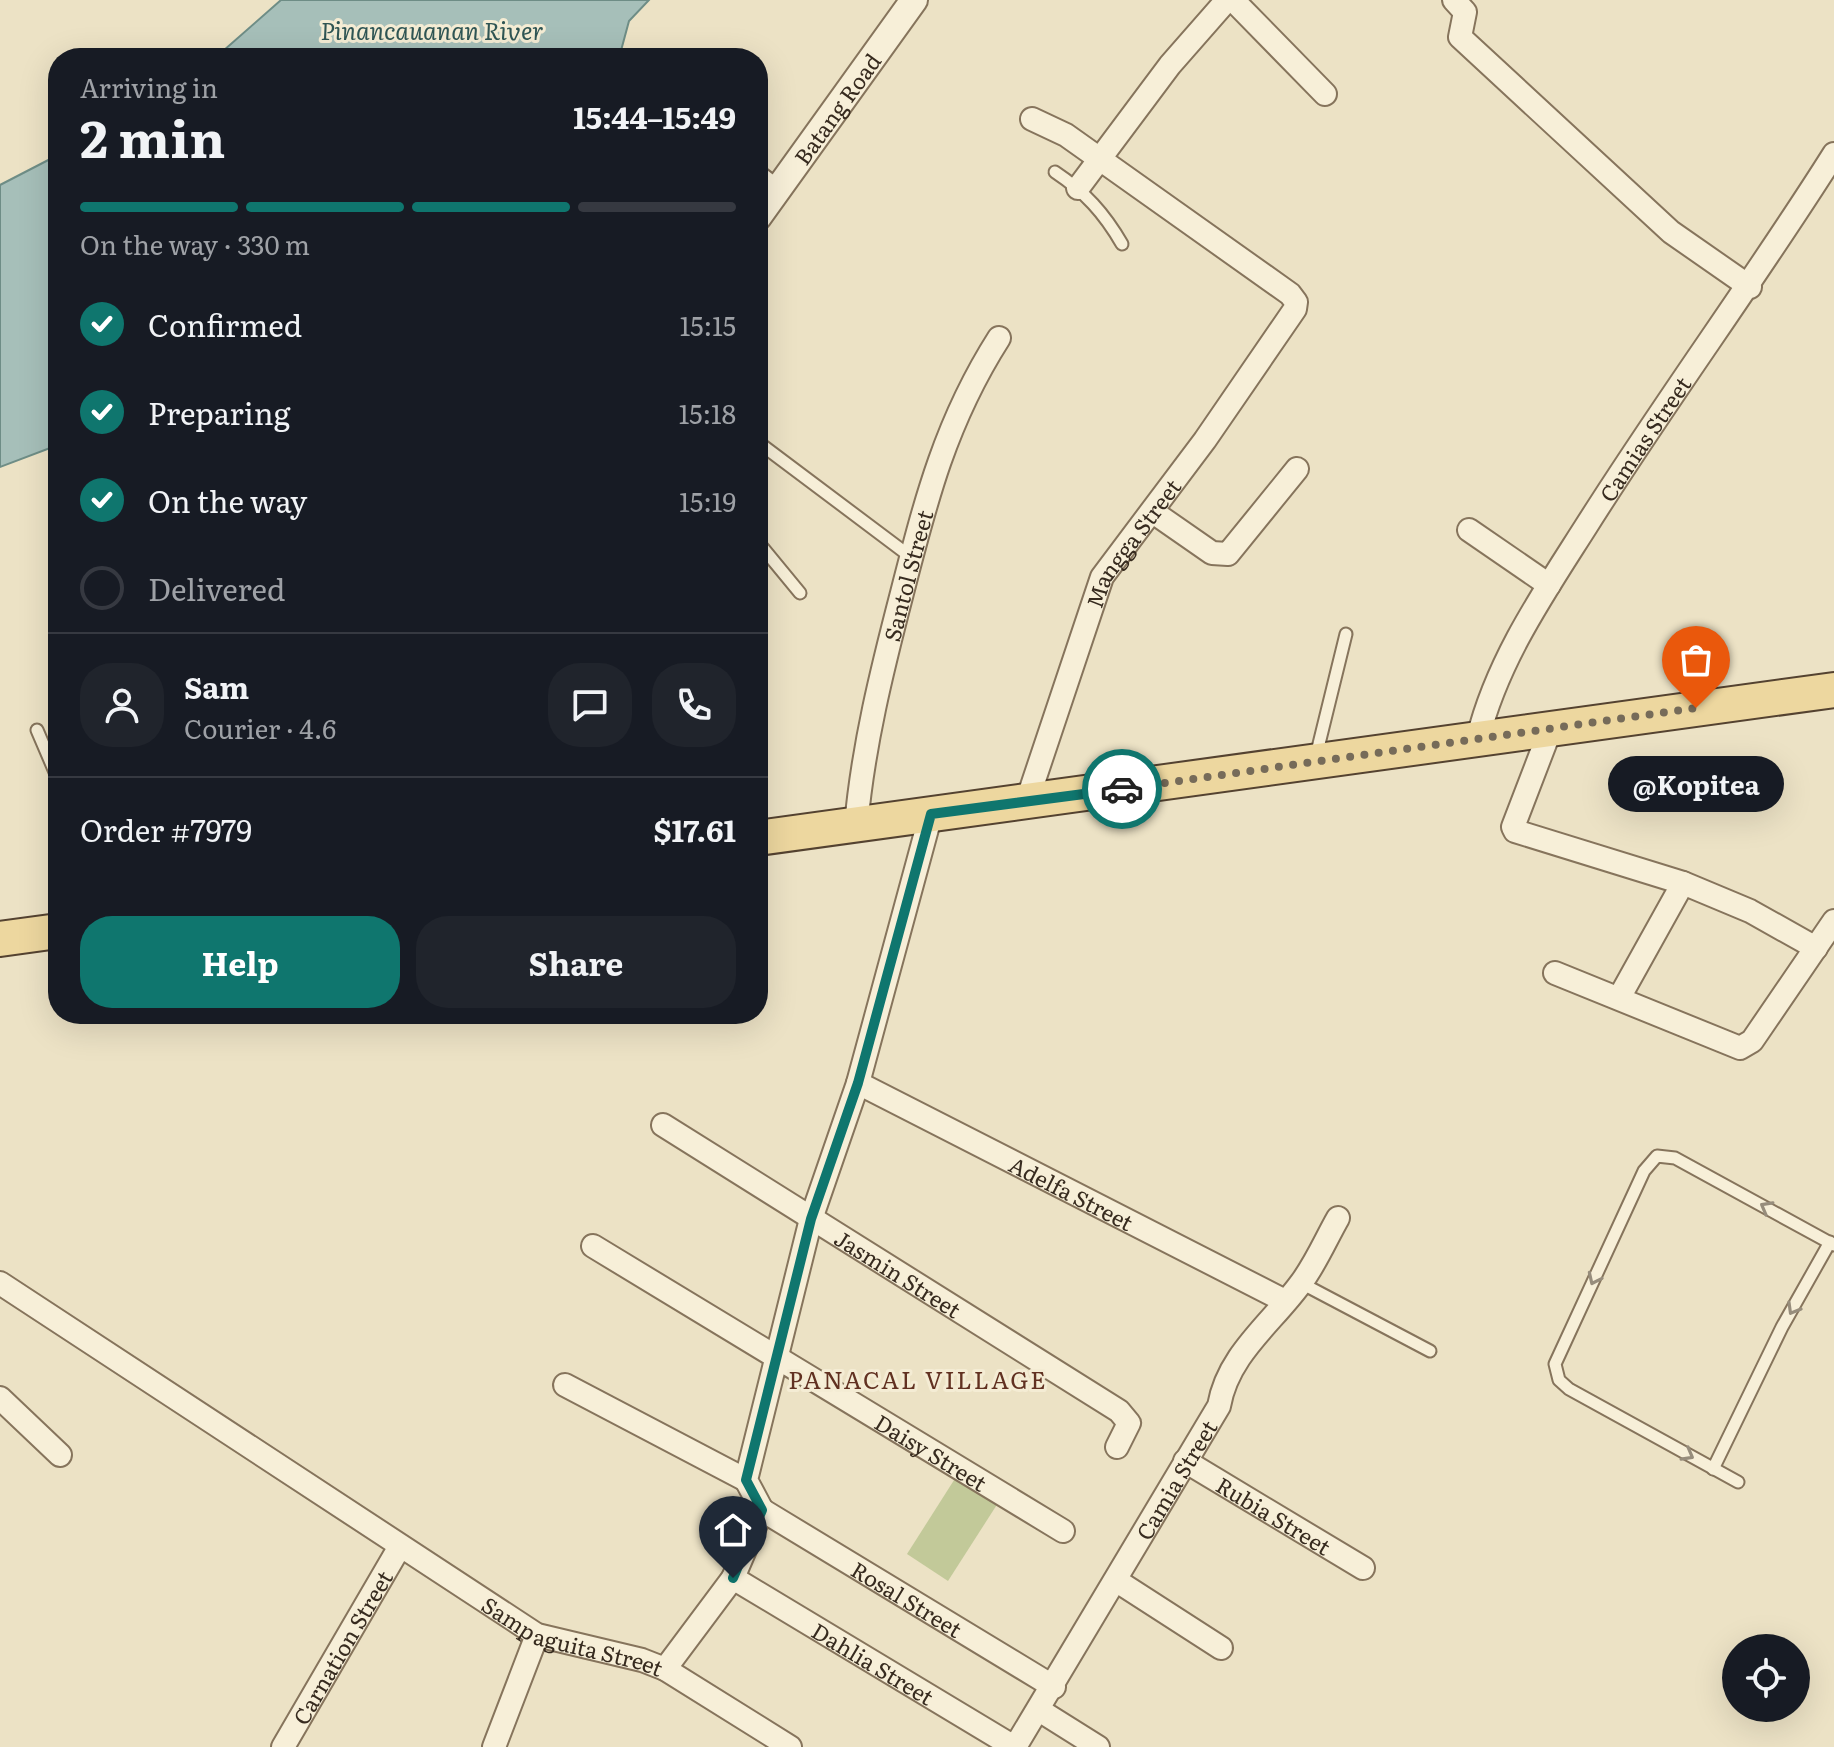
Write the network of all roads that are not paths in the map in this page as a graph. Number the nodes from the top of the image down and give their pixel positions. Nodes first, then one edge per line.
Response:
1 (914, 0) edge
2 (1454, 0) edge
3 (1224, 2) edge
4 (1325, 94) dead end
5 (1032, 119) dead end
6 (1833, 156) edge
7 (1097, 159) junction
8 (1055, 172) dead end
9 (768, 178) edge
10 (780, 188) junction
11 (1078, 188) junction
12 (768, 204) edge
13 (1122, 244) dead end
14 (1750, 287) junction
15 (999, 338) dead end
16 (768, 450) edge
17 (1297, 469) dead end
18 (1153, 512) junction
19 (1469, 530) dead end
20 (768, 554) edge
21 (911, 557) junction
22 (1549, 585) junction
23 (800, 593) dead end
24 (1346, 634) dead end
25 (1834, 690) edge
26 (1551, 728) junction
27 (37, 730) dead end
28 (1478, 738) junction
29 (48, 756) edge
30 (1315, 760) junction
31 (1026, 804) junction
32 (931, 814) junction
33 (856, 826) junction
34 (768, 837) edge
35 (1683, 883) junction
36 (1834, 921) edge
37 (48, 932) edge
38 (0, 939) edge
39 (1816, 948) junction
40 (1555, 973) dead end
41 (1619, 998) junction
42 (858, 1083) junction
43 (663, 1125) dead end
44 (1338, 1218) dead end
45 (811, 1219) junction
46 (1832, 1244) edge
47 (593, 1246) dead end
48 (0, 1283) edge
49 (1301, 1283) junction
50 (1285, 1301) junction
51 (1430, 1351) dead end
52 (776, 1354) junction
53 (565, 1385) dead end
54 (0, 1398) edge
55 (1117, 1447) dead end
56 (60, 1455) dead end
57 (1185, 1461) junction
58 (1713, 1469) junction
59 (746, 1480) junction
60 (1738, 1482) dead end
61 (762, 1510) junction
62 (1063, 1531) dead end
63 (399, 1548) junction
64 (1363, 1568) dead end
65 (733, 1578) junction
66 (1117, 1581) junction
67 (537, 1635) junction
68 (1221, 1648) dead end
69 (665, 1669) junction
70 (1054, 1687) junction
71 (1039, 1710) junction
72 (499, 1745) edge
73 (283, 1747) edge
74 (790, 1747) edge
75 (1015, 1747) edge
76 (1098, 1747) edge

1 - 10 street, Batang Road
2 - 14 street
3 - 4 street
3 - 7 street
5 - 7 street
6 - 14 street, Camias Street
7 - 11 street
7 - 18 street, Mangga Street
8 - 11 lane
9 - 10 lane
10 - 12 street, Batang Road
11 - 13 lane
14 - 22 street, Camias Street
15 - 21 street, Santol Street
16 - 21 lane
17 - 18 street
18 - 31 street, Mangga Street
19 - 22 street
20 - 23 lane
21 - 33 street, Santol Street
22 - 28 street, Camias Street
24 - 30 lane
25 - 26 main road
26 - 28 main road
26 - 35 street
27 - 29 lane
28 - 30 main road
30 - 31 main road
31 - 32 main road
32 - 33 main road
32 - 42 street
33 - 34 main road
35 - 39 street
35 - 41 street
36 - 39 street
37 - 38 main road
39 - 41 street
40 - 41 street
42 - 45 street
42 - 50 street, Adelfa Street
43 - 45 street, Jasmin Street
44 - 49 street, Camia Street
45 - 52 street
45 - 55 street, Jasmin Street
46 -> 58 lane
46 -> 58 lane
47 - 52 street, Daisy Street
48 - 63 street, Sampaguita Street
49 - 50 street, Camia Street
49 - 51 lane
50 - 57 street, Camia Street
52 - 59 street
52 - 62 street, Daisy Street
53 - 59 street
54 - 56 street
57 - 64 street, Rubia Street
57 - 66 street, Camia Street
58 - 60 lane
59 - 61 street
61 - 65 street, Sampaguita Street
61 - 70 street, Rosal Street
63 - 67 street, Sampaguita Street
63 - 73 street, Carnation Street
65 - 69 street, Sampaguita Street
65 - 75 street, Dahlia Street
66 - 68 street
66 - 70 street, Camia Street
67 - 69 street, Sampaguita Street
67 - 72 street
69 - 74 street
70 - 71 street, Camia Street
71 - 75 street, Camia Street
71 - 76 street

